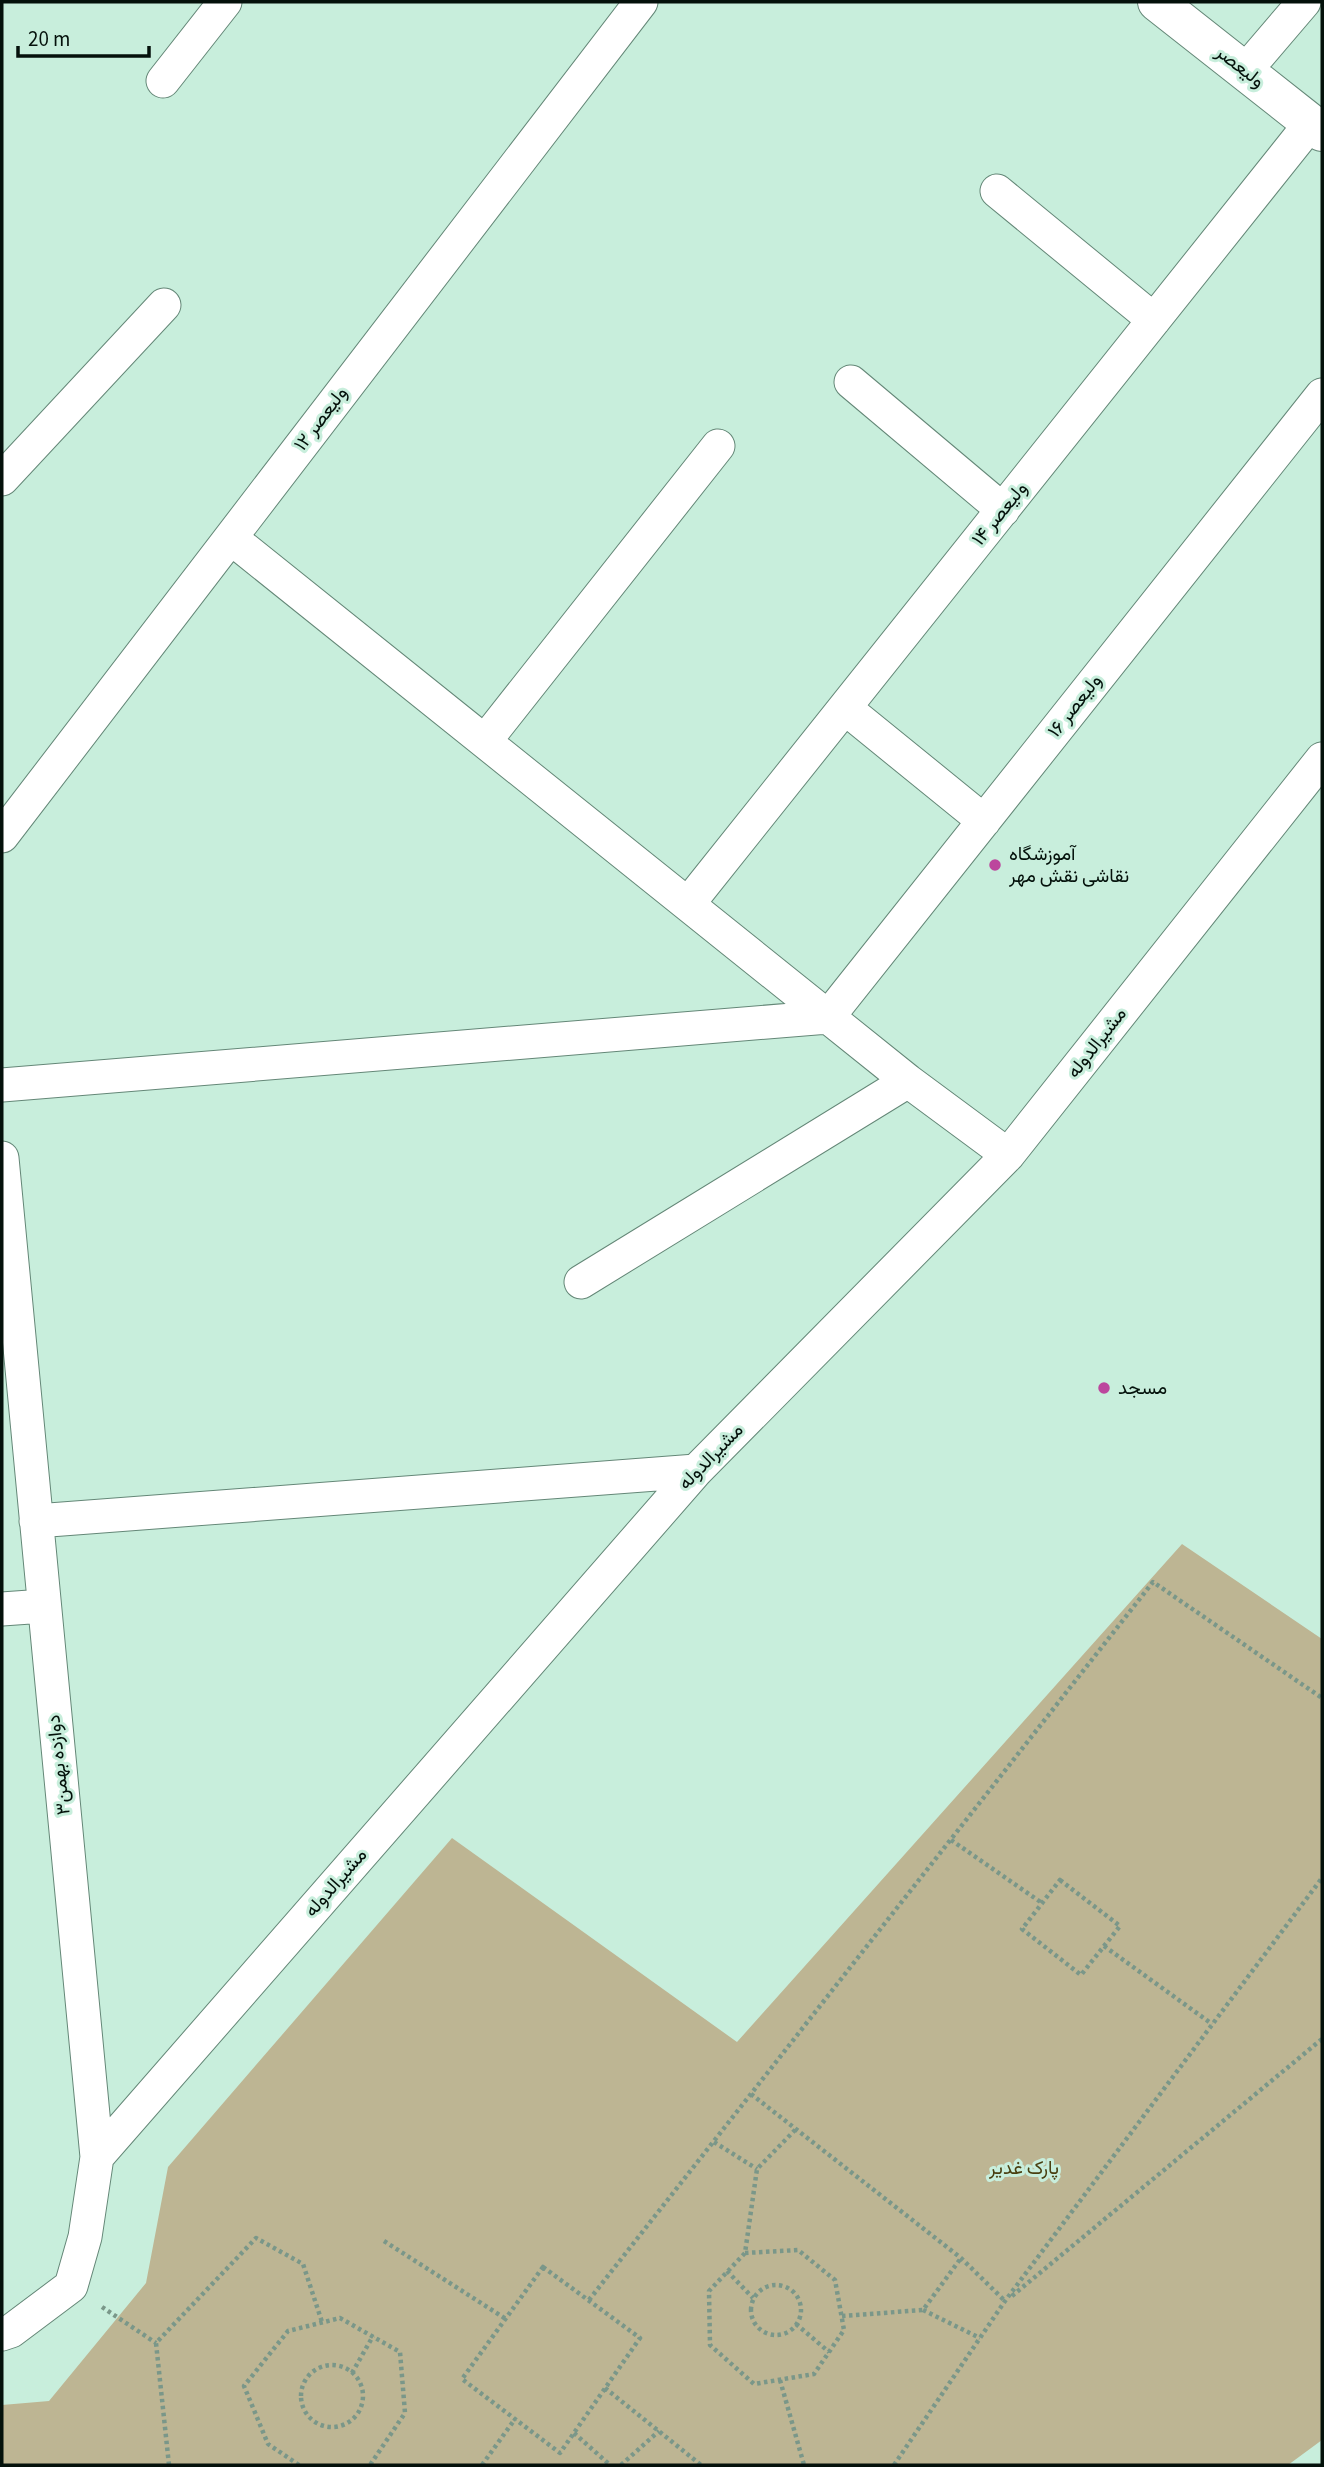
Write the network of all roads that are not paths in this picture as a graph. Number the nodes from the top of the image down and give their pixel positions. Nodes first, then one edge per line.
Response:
1 (225, 2) edge
2 (641, 2) edge
3 (1157, 2) edge
4 (1304, 2) edge
5 (1245, 71) junction
6 (163, 81) dead end
7 (1317, 128) edge
8 (997, 191) dead end
9 (164, 304) dead end
10 (1154, 320) junction
11 (851, 382) dead end
12 (1322, 394) edge
13 (718, 446) dead end
14 (2, 479) edge
15 (1003, 510) junction
16 (230, 538) junction
17 (845, 708) junction
18 (485, 741) junction
19 (1322, 759) edge
20 (984, 821) junction
21 (2, 836) edge
22 (688, 904) junction
23 (828, 1017) junction
24 (908, 1081) junction
25 (2, 1085) edge
26 (1009, 1155) junction
27 (2, 1158) edge
28 (581, 1282) dead end
29 (12, 1388) edge
30 (696, 1471) junction
31 (36, 1521) junction
32 (44, 1606) junction
33 (2, 1609) edge
34 (97, 2157) junction
35 (2, 2334) edge

1 - 6 street
2 - 16 street, ولیعصر ۱۲
3 - 5 main road, ولیعصر
4 - 5 street
5 - 7 main road, ولیعصر
7 - 10 street, ولیعصر ۱۴
8 - 10 street
9 - 14 street
10 - 15 street, ولیعصر ۱۴
11 - 15 street
12 - 20 street, ولیعصر ۱۶
13 - 18 street
15 - 17 street, ولیعصر ۱۴
16 - 18 street
16 - 21 street, ولیعصر ۱۲
17 - 20 street
17 - 22 street, ولیعصر ۱۴
18 - 22 street
19 - 26 street, مشیرالدوله
20 - 23 street, ولیعصر ۱۶
22 - 23 street
23 - 24 street
23 - 25 street
24 - 26 street
24 - 28 street
26 - 30 street, مشیرالدوله
27 - 29 street, دوازده بهمن۳
29 - 31 street, دوازده بهمن۳
30 - 31 street
30 - 34 street, مشیرالدوله
31 - 32 street, دوازده بهمن۳
32 - 33 street
32 - 34 street, دوازده بهمن۳
34 - 35 street, دوازده بهمن۳

